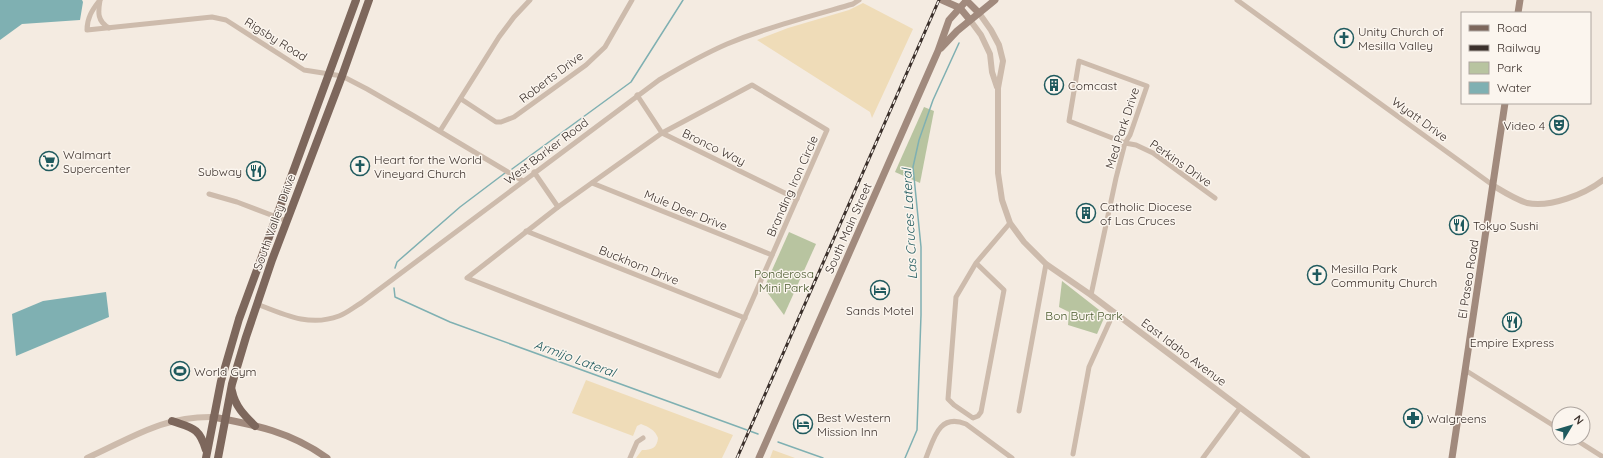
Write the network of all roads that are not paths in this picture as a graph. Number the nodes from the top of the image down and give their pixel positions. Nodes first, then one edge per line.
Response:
1 (100, 0) edge
2 (356, 0) edge
3 (369, 0) edge
4 (530, 0) edge
5 (632, 0) edge
6 (859, 0) edge
7 (942, 0) edge
8 (966, 0) edge
9 (995, 0) edge
10 (1238, 0) edge
11 (1520, 0) edge
12 (960, 8) junction
13 (1518, 12) edge
14 (979, 13) junction
15 (970, 20) junction
16 (109, 28) junction
17 (938, 51) junction
18 (1079, 61) joint
19 (328, 74) junction
20 (342, 76) junction
21 (998, 88) junction
22 (637, 95) junction
23 (461, 99) junction
24 (1505, 104) edge
25 (440, 131) junction
26 (662, 133) junction
27 (1126, 143) junction
28 (534, 172) junction
29 (1603, 180) edge
30 (523, 181) junction
31 (592, 183) junction
32 (1494, 186) junction
33 (209, 194) dead end
34 (1215, 198) dead end
35 (797, 199) junction
36 (558, 207) junction
37 (276, 217) junction
38 (287, 221) junction
39 (1010, 223) junction
40 (526, 231) junction
41 (772, 255) junction
42 (976, 263) junction
43 (1046, 264) junction
44 (1091, 295) junction
45 (257, 304) junction
46 (1114, 312) junction
47 (745, 318) junction
48 (1465, 370) junction
49 (231, 388) junction
50 (1240, 408) junction
51 (1019, 411) dead end
52 (213, 417) junction
53 (225, 419) junction
54 (172, 421) junction
55 (1551, 424) edge
56 (255, 426) junction
57 (643, 438) dead end
58 (1586, 446) edge
59 (1073, 454) dead end
60 (206, 456) edge
61 (1603, 457) edge
62 (87, 458) edge
63 (218, 458) edge
64 (327, 458) edge
65 (630, 458) edge
66 (759, 458) edge
67 (926, 458) edge
68 (1012, 458) edge
69 (1203, 458) edge
70 (1307, 458) edge
71 (1452, 458) edge

1 - 16 street
1 - 16 street, Rigsby Road
2 - 19 main road, South Valley Drive
3 - 20 main road, South Valley Drive
4 - 23 street
5 - 23 street, Roberts Drive
6 - 22 street, West Barker Road
7 - 12 main road
8 - 12 main road, South Main Street
8 - 14 main road
9 - 14 main road, South Main Street
10 - 32 street, Wyatt Drive
11 - 13 main road
12 - 15 main road
12 - 17 main road, South Main Street
14 - 15 main road, South Main Street
14 - 21 street, East Idaho Avenue
15 - 17 main road, South Main Street
15 - 21 street, East Idaho Avenue
16 - 19 street, Rigsby Road
17 - 66 main road, South Main Street
18 - 27 street, Perkins Drive
18 - 27 street, Med Park Drive
19 - 20 street, Rigsby Road
19 - 37 main road, South Valley Drive
20 - 25 street, Rigsby Road
20 - 38 main road, South Valley Drive
21 - 39 street, East Idaho Avenue
22 - 26 street
22 - 28 street, West Barker Road
23 - 25 street
24 - 32 main road, El Paseo Road
25 - 30 street, Rigsby Road
26 - 31 street, Branding Iron Circle
26 - 35 street, Bronco Way
26 - 35 street, Branding Iron Circle
27 - 34 street, Perkins Drive
27 - 44 street, Med Park Drive
28 - 30 street, West Barker Road
28 - 36 street
29 - 32 street, Wyatt Drive
30 - 45 street, West Barker Road
31 - 36 street, Branding Iron Circle
31 - 41 street, Mule Deer Drive
32 - 48 main road, El Paseo Road
33 - 37 street
35 - 41 street, Branding Iron Circle
36 - 40 street, Branding Iron Circle
37 - 38 street
37 - 52 main road, South Valley Drive
38 - 45 main road, South Valley Drive
39 - 42 street
39 - 43 street, East Idaho Avenue
40 - 47 street, Buckhorn Drive
40 - 47 street, Branding Iron Circle
41 - 47 street, Branding Iron Circle
42 - 42 street
43 - 44 street, East Idaho Avenue
43 - 51 street
44 - 46 street, East Idaho Avenue
45 - 49 main road, South Valley Drive
46 - 50 street, East Idaho Avenue
46 - 59 street
48 - 55 street
48 - 71 main road, El Paseo Road
49 - 53 main road, South Valley Drive
49 - 56 main road
50 - 69 street
50 - 70 street, East Idaho Avenue
52 - 53 main road
52 - 54 street
52 - 60 main road, South Valley Drive
53 - 56 main road
53 - 63 main road, South Valley Drive
54 - 60 main road
54 - 62 street
56 - 64 main road
57 - 65 street
58 - 61 street
67 - 68 street

